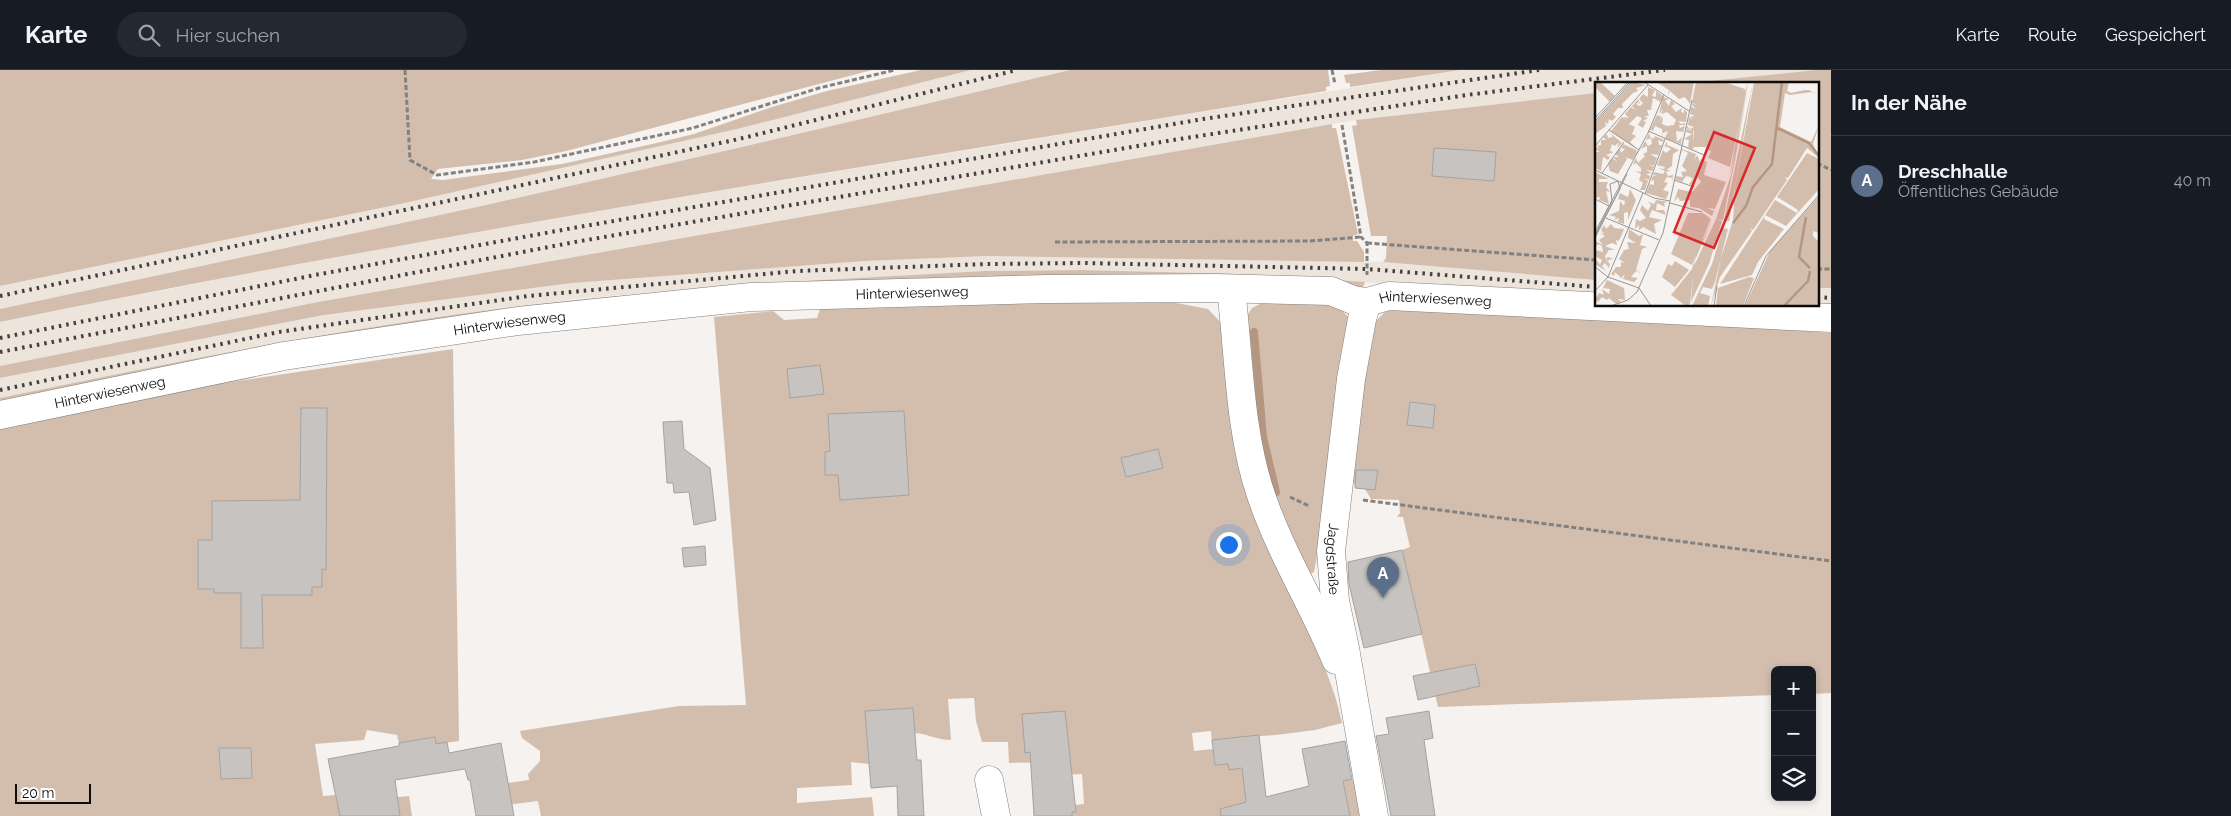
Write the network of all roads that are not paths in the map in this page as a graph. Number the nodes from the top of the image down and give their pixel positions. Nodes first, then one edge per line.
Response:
1 (1231, 289) junction
2 (1367, 302) junction
3 (1831, 318) edge
4 (0, 415) edge
5 (1353, 703) junction
6 (989, 780) dead end
7 (996, 816) edge
8 (1374, 816) edge

1 - 2 street, Hinterwiesenweg
1 - 4 street, Hinterwiesenweg
1 - 5 street
2 - 3 street, Hinterwiesenweg
2 - 5 street, Jagdstraße
5 - 8 street, Jagdstraße
6 - 7 street

